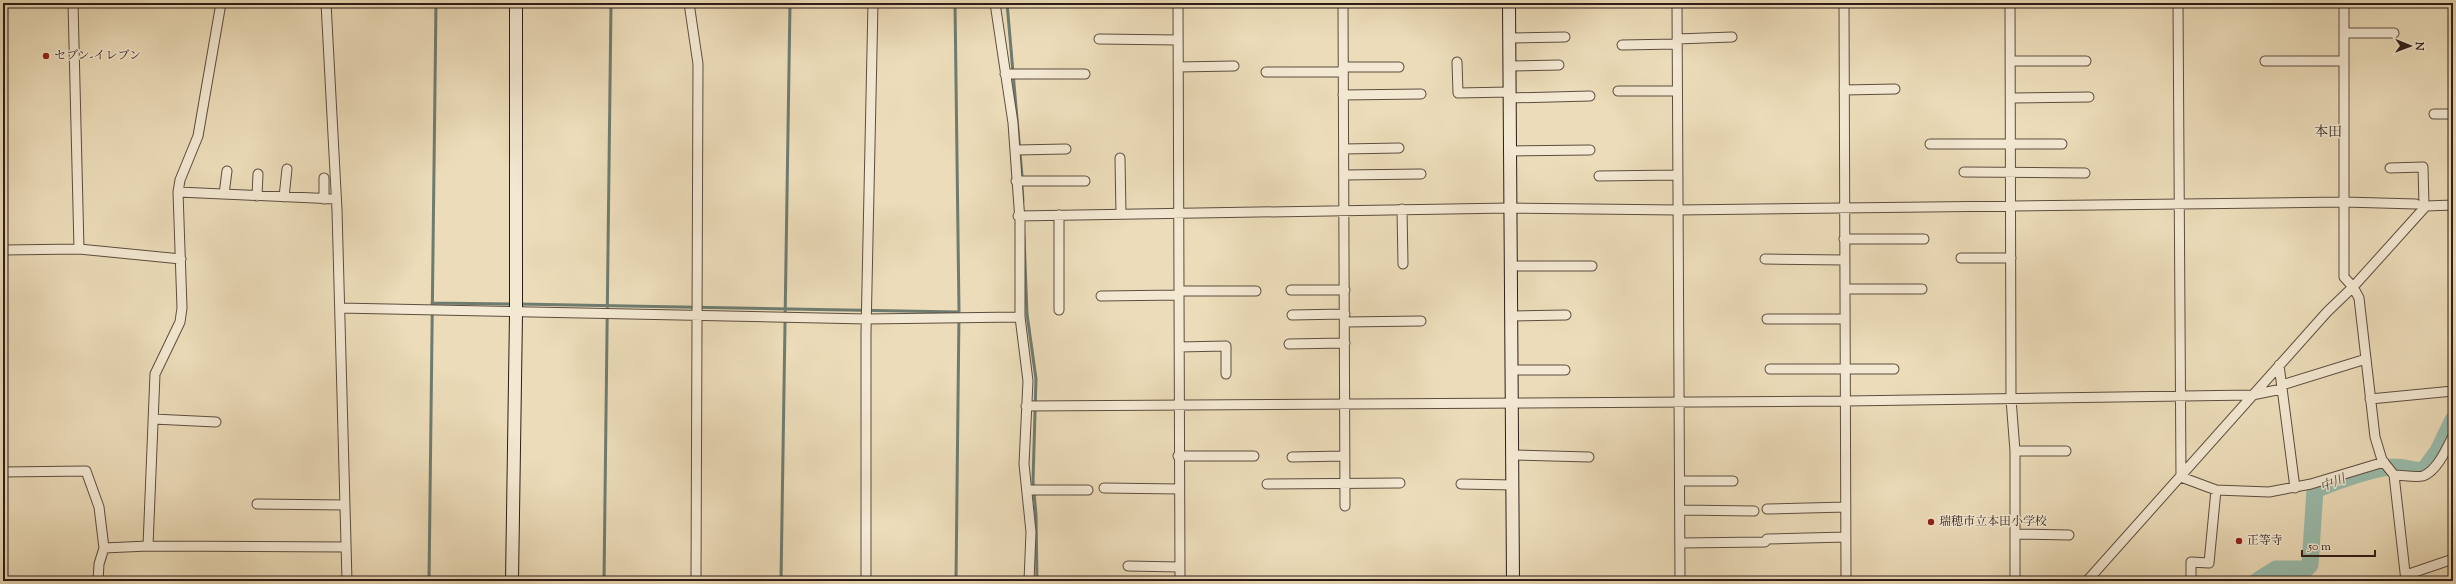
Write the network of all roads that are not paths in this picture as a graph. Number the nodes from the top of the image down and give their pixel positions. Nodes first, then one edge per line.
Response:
1 (73, 3) edge
2 (221, 3) edge
3 (326, 3) edge
4 (516, 3) edge
5 (689, 3) edge
6 (873, 3) edge
7 (995, 3) edge
8 (1178, 3) edge
9 (1343, 3) edge
10 (1509, 3) edge
11 (1677, 3) edge
12 (1844, 3) edge
13 (2010, 3) edge
14 (2178, 3) edge
15 (2344, 3) edge
16 (2344, 33) junction
17 (2394, 33) dead end
18 (1566, 37) dead end
19 (1732, 37) dead end
20 (1509, 38) junction
21 (1099, 39) dead end
22 (1178, 40) junction
23 (1677, 42) junction
24 (1622, 45) dead end
25 (2344, 60) junction
26 (2011, 61) junction
27 (2086, 61) dead end
28 (2265, 61) dead end
29 (1457, 62) dead end
30 (1560, 65) dead end
31 (1178, 66) junction
32 (1234, 66) dead end
33 (1509, 66) junction
34 (1399, 67) dead end
35 (1343, 69) junction
36 (1266, 72) dead end
37 (1005, 74) junction
38 (1085, 74) dead end
39 (1895, 89) dead end
40 (1844, 90) junction
41 (1618, 91) dead end
42 (1677, 91) junction
43 (1421, 94) dead end
44 (1343, 95) junction
45 (1509, 95) junction
46 (1590, 96) dead end
47 (2089, 97) dead end
48 (2012, 98) junction
49 (2434, 114) dead end
50 (2453, 114) edge
51 (1930, 144) dead end
52 (2012, 144) junction
53 (2062, 144) dead end
54 (1399, 148) dead end
55 (1344, 149) junction
56 (1015, 150) junction
57 (1066, 150) dead end
58 (1590, 150) dead end
59 (1509, 151) junction
60 (1120, 158) dead end
61 (287, 168) dead end
62 (2390, 168) dead end
63 (227, 171) dead end
64 (1964, 172) dead end
65 (2085, 173) dead end
66 (258, 174) dead end
67 (1421, 174) dead end
68 (1678, 174) junction
69 (2011, 174) junction
70 (1344, 175) junction
71 (1599, 176) dead end
72 (324, 178) dead end
73 (1016, 181) junction
74 (1085, 181) dead end
75 (178, 192) junction
76 (224, 194) junction
77 (257, 196) junction
78 (284, 197) junction
79 (324, 199) junction
80 (336, 199) junction
81 (2344, 202) junction
82 (2178, 204) junction
83 (2453, 205) edge
84 (2011, 206) junction
85 (1509, 208) junction
86 (1844, 208) junction
87 (1402, 209) junction
88 (1344, 210) junction
89 (1678, 210) junction
90 (1179, 213) junction
91 (1121, 214) junction
92 (1059, 215) junction
93 (1018, 216) junction
94 (1844, 239) junction
95 (1924, 239) dead end
96 (79, 249) junction
97 (3, 250) edge
98 (1961, 258) dead end
99 (2011, 258) junction
100 (181, 259) junction
101 (1765, 259) dead end
102 (1844, 260) junction
103 (1403, 264) dead end
104 (1510, 266) junction
105 (1592, 266) dead end
106 (2353, 287) junction
107 (1845, 289) junction
108 (1922, 289) dead end
109 (1291, 290) dead end
110 (1345, 290) junction
111 (1256, 291) dead end
112 (1179, 293) junction
113 (1101, 296) dead end
114 (340, 308) junction
115 (1059, 310) dead end
116 (516, 314) junction
117 (697, 314) junction
118 (1292, 315) dead end
119 (1566, 315) dead end
120 (1511, 316) junction
121 (1020, 317) junction
122 (1345, 318) junction
123 (867, 319) junction
124 (1767, 319) dead end
125 (1845, 319) junction
126 (1421, 321) dead end
127 (1345, 343) junction
128 (1289, 344) dead end
129 (1178, 347) junction
130 (2366, 359) junction
131 (2279, 365) junction
132 (1846, 368) junction
133 (1770, 369) dead end
134 (1894, 369) dead end
135 (1512, 370) junction
136 (1565, 370) dead end
137 (1226, 374) dead end
138 (2282, 387) junction
139 (2453, 391) edge
140 (2252, 395) junction
141 (2180, 396) junction
142 (2012, 399) junction
143 (2370, 399) junction
144 (1846, 401) junction
145 (1680, 402) junction
146 (1346, 403) junction
147 (1512, 403) junction
148 (1178, 405) junction
149 (1026, 406) junction
150 (154, 419) junction
151 (216, 422) dead end
152 (2453, 436) edge
153 (2015, 451) junction
154 (2066, 451) dead end
155 (1513, 455) junction
156 (1178, 456) junction
157 (1254, 456) dead end
158 (1345, 456) junction
159 (1292, 457) dead end
160 (1590, 457) dead end
161 (2384, 462) junction
162 (3, 472) edge
163 (2394, 475) junction
164 (2181, 477) junction
165 (1680, 481) junction
166 (1733, 481) dead end
167 (1345, 483) junction
168 (1400, 483) dead end
169 (1267, 484) dead end
170 (1461, 484) dead end
171 (1513, 485) junction
172 (1104, 488) dead end
173 (2295, 488) junction
174 (1027, 490) junction
175 (1088, 490) dead end
176 (1179, 490) junction
177 (2216, 490) junction
178 (257, 504) dead end
179 (345, 504) junction
180 (1345, 506) dead end
181 (1846, 507) junction
182 (1767, 509) dead end
183 (1680, 510) junction
184 (1754, 511) dead end
185 (2015, 534) junction
186 (2069, 535) dead end
187 (1846, 537) junction
188 (1680, 543) junction
189 (148, 546) junction
190 (346, 547) junction
191 (104, 548) junction
192 (2453, 559) edge
193 (1128, 566) dead end
194 (1179, 567) junction
195 (2406, 578) edge
196 (98, 581) edge
197 (347, 581) edge
198 (512, 581) edge
199 (696, 581) edge
200 (866, 581) edge
201 (1029, 581) edge
202 (1180, 581) edge
203 (1513, 581) edge
204 (1680, 581) edge
205 (1846, 581) edge
206 (2015, 581) edge
207 (2087, 581) edge
208 (2190, 581) edge

1 - 96 street
2 - 75 street
3 - 80 street
4 - 116 street
5 - 117 street
6 - 123 street
7 - 37 street
8 - 22 street
9 - 35 street
10 - 20 street
11 - 23 street
12 - 40 street
13 - 26 street
14 - 82 street
15 - 16 street
16 - 17 street
16 - 25 street
18 - 20 street
19 - 23 street
20 - 33 street
21 - 22 street
22 - 31 street
23 - 24 street
23 - 42 street
25 - 28 street
25 - 81 street
26 - 27 street
26 - 48 street
29 - 45 street
30 - 33 street
31 - 32 street
31 - 90 street
33 - 45 street
34 - 35 street
35 - 36 street
35 - 44 street
37 - 38 street
37 - 56 street
39 - 40 street
40 - 86 street
41 - 42 street
42 - 68 street
43 - 44 street
44 - 55 street
45 - 46 street
45 - 59 street
47 - 48 street
48 - 52 street
49 - 50 street
51 - 52 street
52 - 53 street
52 - 69 street
54 - 55 street
55 - 70 street
56 - 57 street
56 - 73 street
58 - 59 street
59 - 85 street
60 - 91 street
61 - 78 street
62 - 81 street
63 - 76 street
64 - 69 street
65 - 69 street
66 - 77 street
67 - 70 street
68 - 71 street
68 - 89 street
69 - 84 street
70 - 88 street
72 - 79 street
73 - 74 street
73 - 93 street
75 - 76 street
75 - 100 street
76 - 77 street
77 - 78 street
78 - 79 street
79 - 80 street
80 - 114 street
81 - 82 street
81 - 106 street
82 - 84 street
82 - 141 street
83 - 106 street
84 - 86 street
84 - 99 street
85 - 87 street
85 - 89 street
85 - 104 street
86 - 89 street
86 - 94 street
87 - 88 street
87 - 103 street
88 - 90 street
88 - 110 street
89 - 145 street
90 - 91 street
90 - 112 street
91 - 92 street
92 - 93 street
92 - 115 street
93 - 121 street
94 - 95 street
94 - 102 street
96 - 97 street
96 - 100 street
98 - 99 street
99 - 142 street
100 - 150 street
101 - 102 street
102 - 107 street
104 - 105 street
104 - 120 street
106 - 130 street
106 - 131 street
107 - 108 street
107 - 125 street
109 - 110 street
110 - 122 street
111 - 112 street
112 - 113 street
112 - 129 street
114 - 116 street
114 - 179 street
116 - 117 street
116 - 198 street
117 - 123 street
117 - 199 street
118 - 122 street
119 - 120 street
120 - 135 street
121 - 123 street
121 - 149 street
122 - 126 street
122 - 127 street
123 - 200 street
124 - 125 street
125 - 132 street
127 - 128 street
127 - 146 street
129 - 137 street
129 - 148 street
130 - 138 street
130 - 143 street
131 - 138 street
131 - 140 street
132 - 133 street
132 - 134 street
132 - 144 street
135 - 136 street
135 - 147 street
138 - 140 street
138 - 173 street
139 - 143 street
140 - 141 street
140 - 164 street
141 - 142 street
141 - 164 street
142 - 144 street
142 - 153 street
143 - 161 street
144 - 145 street
144 - 181 street
145 - 147 street
145 - 165 street
146 - 147 street
146 - 148 street
146 - 158 street
147 - 155 street
148 - 149 street
148 - 156 street
149 - 174 street
150 - 151 street
150 - 189 street
152 - 163 street
153 - 154 street
153 - 185 street
155 - 160 street
155 - 171 street
156 - 157 street
156 - 176 street
158 - 159 street
158 - 167 street
161 - 163 street
161 - 173 street
162 - 191 street
163 - 195 street
164 - 177 street
164 - 207 street
165 - 166 street
165 - 183 street
167 - 168 street
167 - 169 street
167 - 180 street
170 - 171 street
171 - 203 street
172 - 176 street
173 - 177 street
174 - 175 street
174 - 201 street
176 - 194 street
177 - 208 street
178 - 179 street
179 - 190 street
181 - 182 street
181 - 187 street
183 - 184 street
183 - 188 street
185 - 186 street
185 - 206 street
187 - 188 street
187 - 205 street
188 - 204 street
189 - 190 street
189 - 191 street
190 - 197 street
191 - 196 street
192 - 195 street
193 - 194 street
194 - 202 street

